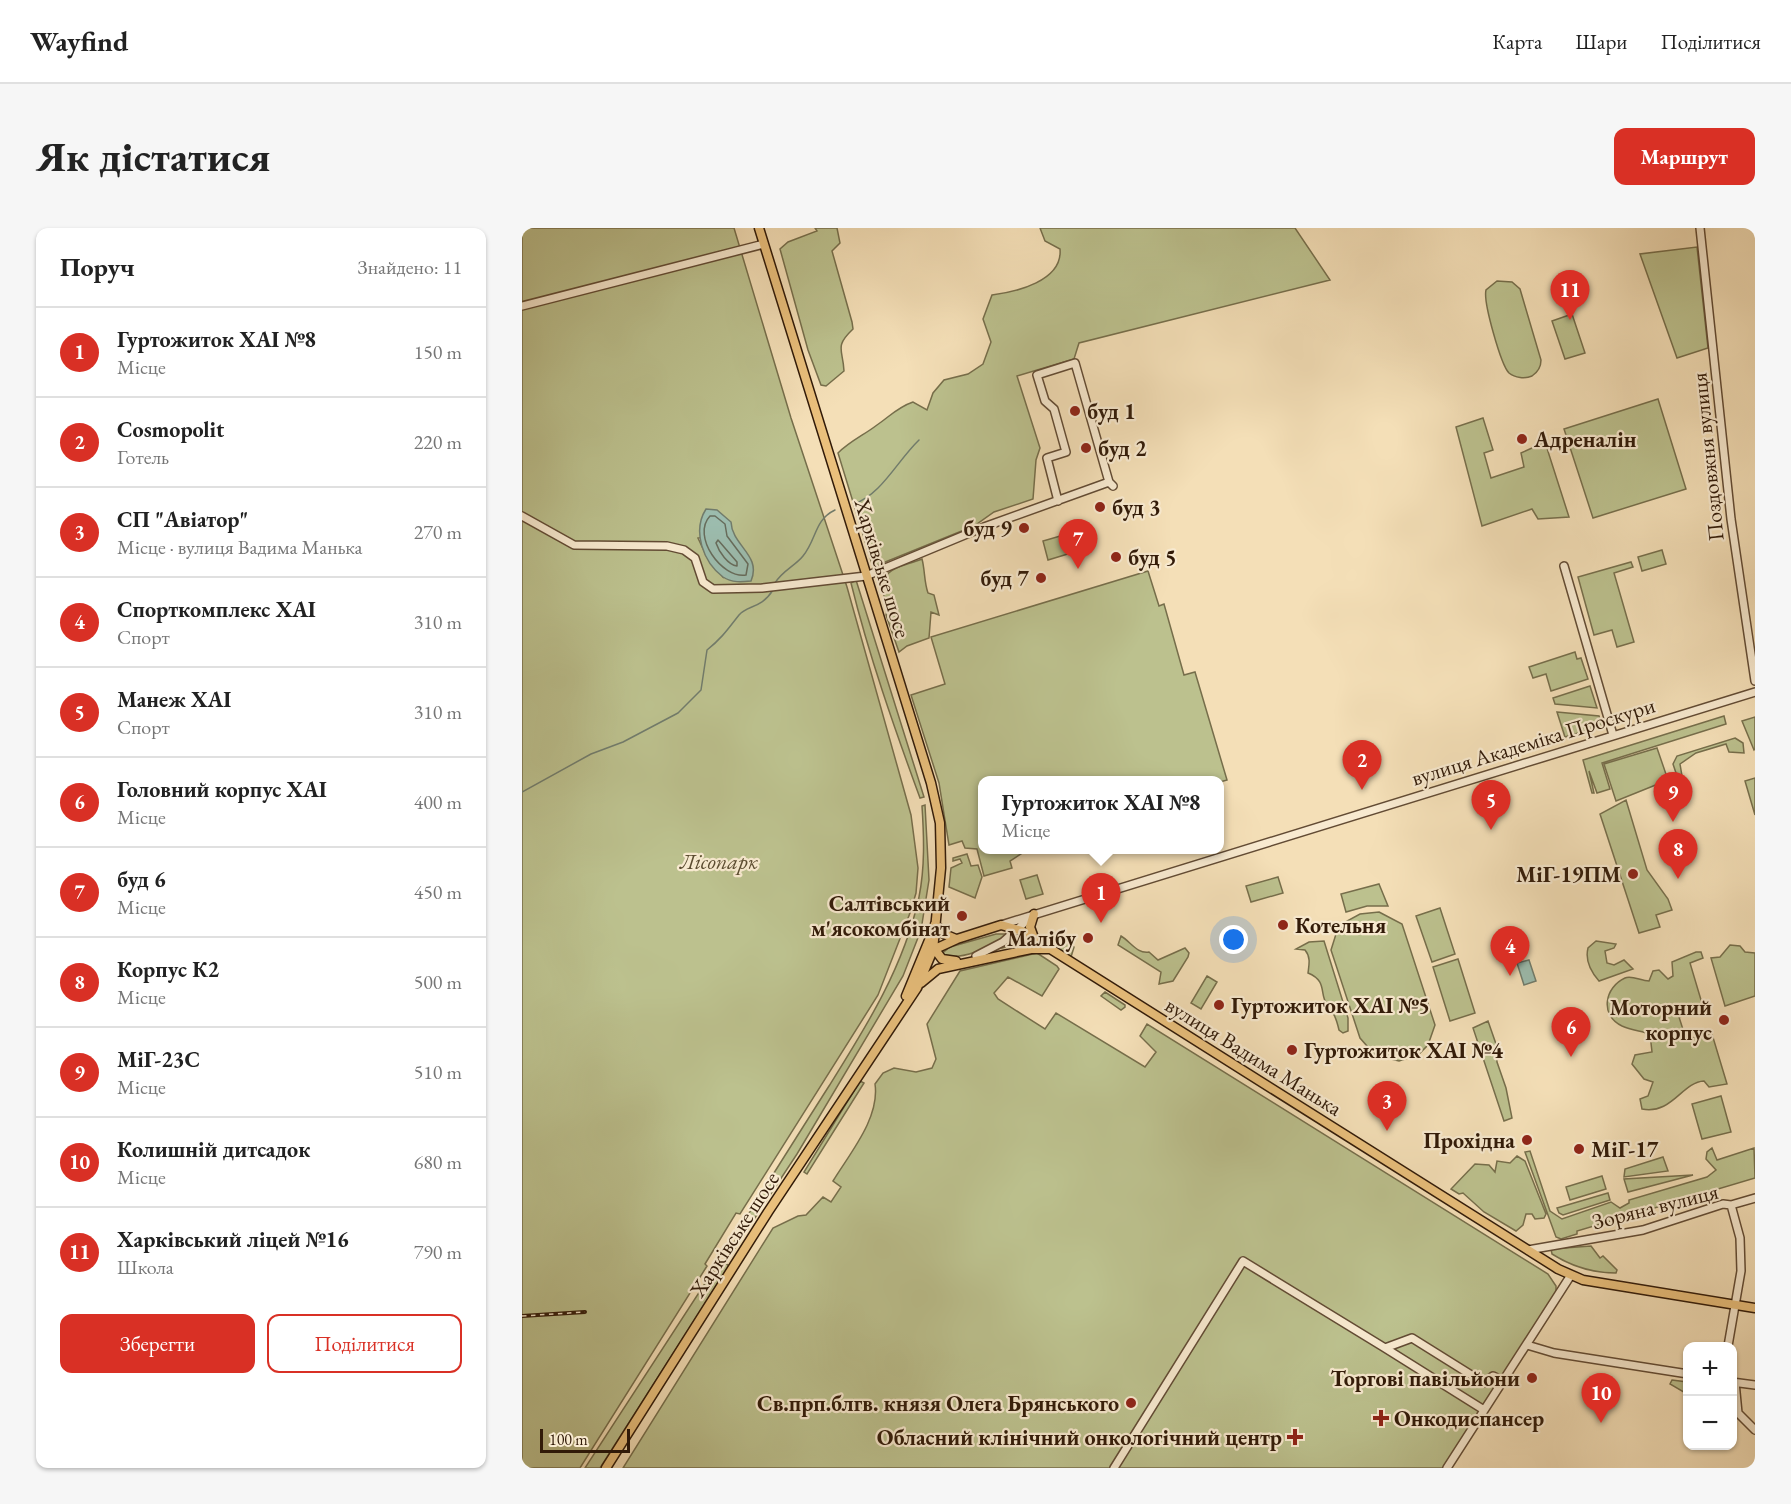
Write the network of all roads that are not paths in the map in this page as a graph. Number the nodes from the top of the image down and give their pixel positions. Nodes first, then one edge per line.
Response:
1 (759, 228) edge
2 (1700, 228) edge
3 (764, 244) junction
4 (522, 306) edge
5 (1058, 501) junction
6 (522, 516) edge
7 (1564, 566) dead end
8 (866, 576) junction
9 (1755, 681) edge
10 (1755, 692) edge
11 (1613, 735) junction
12 (1034, 914) junction
13 (1001, 925) junction
14 (934, 928) junction
15 (1017, 929) junction
16 (957, 939) junction
17 (1034, 939) junction
18 (1048, 949) junction
19 (933, 951) junction
20 (976, 956) junction
21 (956, 961) junction
22 (918, 969) junction
23 (935, 971) junction
24 (917, 988) junction
25 (895, 1021) junction
26 (1755, 1198) edge
27 (1731, 1205) junction
28 (1528, 1250) junction
29 (1571, 1275) junction
30 (1733, 1304) junction
31 (1755, 1308) edge
32 (1729, 1342) edge
33 (1527, 1345) junction
34 (1385, 1348) junction
35 (1683, 1373) edge
36 (1503, 1381) junction
37 (1737, 1382) edge
38 (1755, 1385) edge
39 (1736, 1396) edge
40 (1484, 1410) junction
41 (1755, 1430) edge
42 (606, 1468) edge
43 (1114, 1468) edge
44 (1447, 1468) edge

1 - 3 main road, Харківське шосе
2 - 9 street, Поздовжня вулиця
3 - 4 street
3 - 8 main road, Харківське шосе
5 - 5 street
5 - 8 street
6 - 8 street
7 - 11 street
8 - 14 main road, Харківське шосе
10 - 11 street, вулиця Академіка Проскури
11 - 12 street, вулиця Академіка Проскури
12 - 13 street, вулиця Академіка Проскури
12 - 15 street
12 - 17 main road
13 - 15 main road, вулиця Вадима Манька
13 - 16 main road, вулиця Академіка Проскури
14 - 16 main road
14 - 19 main road, Харківське шосе
14 - 22 main road, Харківське шосе
15 - 17 main road, вулиця Вадима Манька
15 - 20 street
16 - 19 main road, вулиця Академіка Проскури
17 - 18 main road, вулиця Вадима Манька
18 - 20 main road
18 - 23 main road
18 - 28 main road, вулиця Вадима Манька
19 - 21 main road
19 - 22 main road, вулиця Академіка Проскури
19 - 24 main road, Харківське шосе
20 - 21 main road
21 - 23 main road
22 - 25 main road, Харківське шосе
23 - 24 main road
24 - 25 main road, Харківське шосе
25 - 42 main road, Харківське шосе
26 - 27 street, Зоряна вулиця
27 - 28 street, Зоряна вулиця
27 - 30 street
28 - 29 main road, вулиця Вадима Манька
29 - 30 main road, вулиця Вадима Манька
29 - 33 street
30 - 31 main road, вулиця Вадима Манька
30 - 32 street
33 - 35 street
33 - 36 street
34 - 36 street
34 - 40 street
34 - 43 street
36 - 40 street
37 - 38 street
39 - 41 street
40 - 44 street

